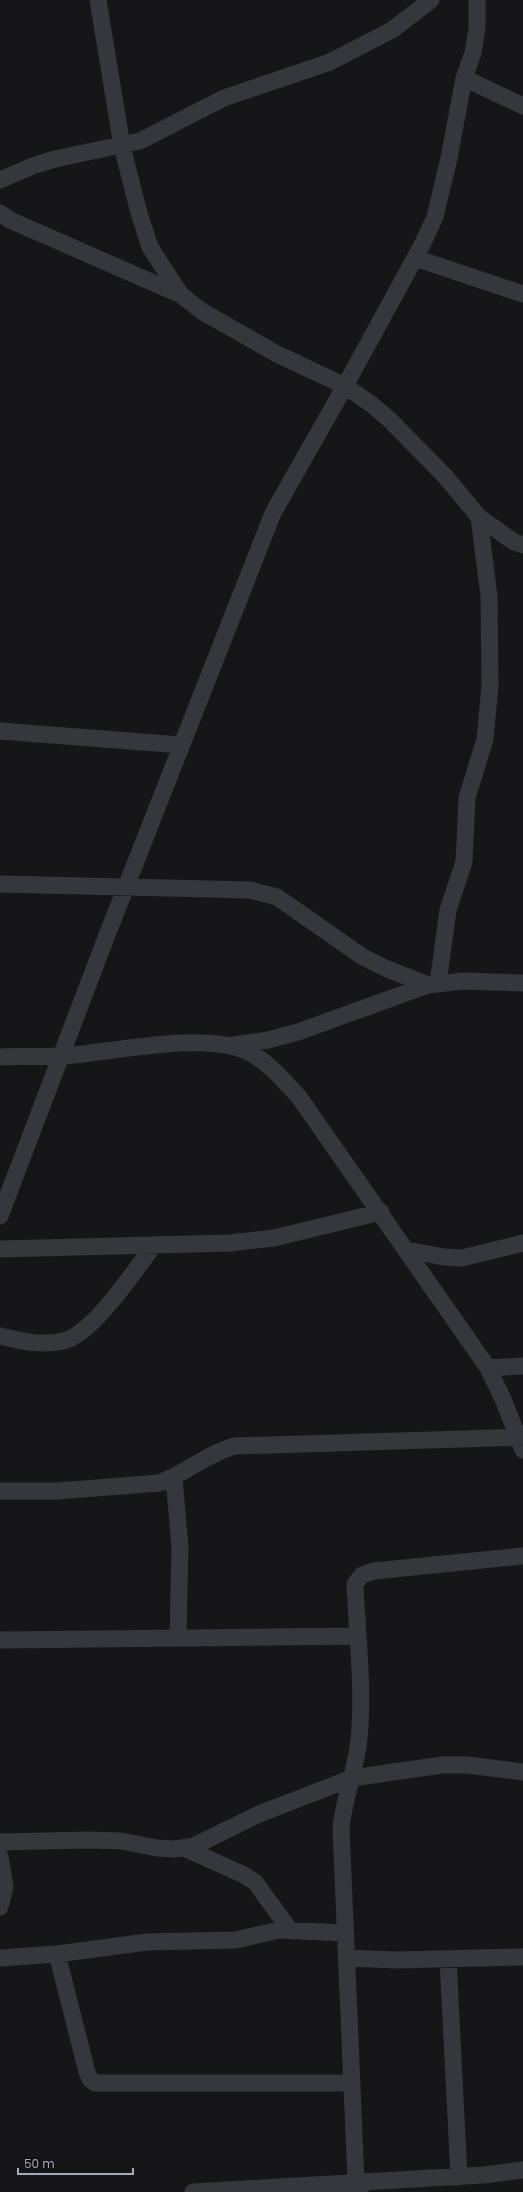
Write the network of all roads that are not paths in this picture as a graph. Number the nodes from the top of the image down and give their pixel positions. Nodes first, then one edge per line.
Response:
1 (98, 0) edge
2 (431, 0) edge
3 (477, 0) edge
4 (464, 78) junction
5 (523, 106) edge
6 (122, 146) junction
7 (0, 180) edge
8 (0, 213) edge
9 (415, 258) junction
10 (523, 294) edge
11 (181, 295) junction
12 (345, 386) junction
13 (479, 518) junction
14 (523, 545) edge
15 (0, 731) edge
16 (181, 745) junction
17 (0, 884) edge
18 (126, 888) junction
19 (523, 983) edge
20 (433, 984) junction
21 (230, 1046) junction
22 (61, 1056) junction
23 (0, 1057) edge
24 (381, 1212) junction
25 (0, 1216) edge
26 (523, 1243) edge
27 (154, 1245) junction
28 (0, 1249) edge
29 (407, 1250) junction
30 (0, 1336) edge
31 (523, 1366) edge
32 (488, 1368) junction
33 (521, 1441) edge
34 (174, 1478) junction
35 (0, 1491) edge
36 (523, 1556) edge
37 (357, 1636) junction
38 (178, 1638) junction
39 (0, 1640) edge
40 (523, 1772) edge
41 (352, 1778) junction
42 (0, 1842) edge
43 (184, 1848) junction
44 (0, 1856) edge
45 (0, 1907) edge
46 (290, 1930) junction
47 (345, 1933) junction
48 (57, 1954) junction
49 (0, 1958) edge
50 (346, 1958) junction
51 (523, 1958) edge
52 (448, 1959) junction
53 (351, 2083) junction
54 (523, 2170) edge
55 (458, 2176) junction
56 (358, 2187) edge
57 (193, 2192) edge

1 - 6 street
2 - 6 street
3 - 4 street
4 - 5 street
4 - 9 street
6 - 7 street
6 - 11 street
8 - 11 street
9 - 10 street
9 - 12 street
11 - 12 street
12 - 13 street
12 - 16 street
13 - 14 street
13 - 20 street
15 - 16 street
16 - 18 street
17 - 18 street
18 - 20 street
18 - 22 street
19 - 20 street
20 - 21 street
21 - 22 street
21 - 24 street
22 - 23 street
22 - 25 street
24 - 27 street
24 - 29 street
26 - 29 street
27 - 28 street
27 - 30 street
29 - 32 street
31 - 32 street
32 - 33 street
33 - 34 street
34 - 35 street
34 - 38 street
36 - 37 street
37 - 38 street
37 - 41 street
38 - 39 street
40 - 41 street
41 - 43 street
41 - 47 street
42 - 43 street
43 - 46 street
44 - 45 street
46 - 47 street
46 - 48 street
47 - 50 street
48 - 49 street
48 - 53 street
50 - 52 street
50 - 53 street
51 - 52 street
52 - 55 street
53 - 56 street
54 - 55 street
55 - 56 street
56 - 57 street

